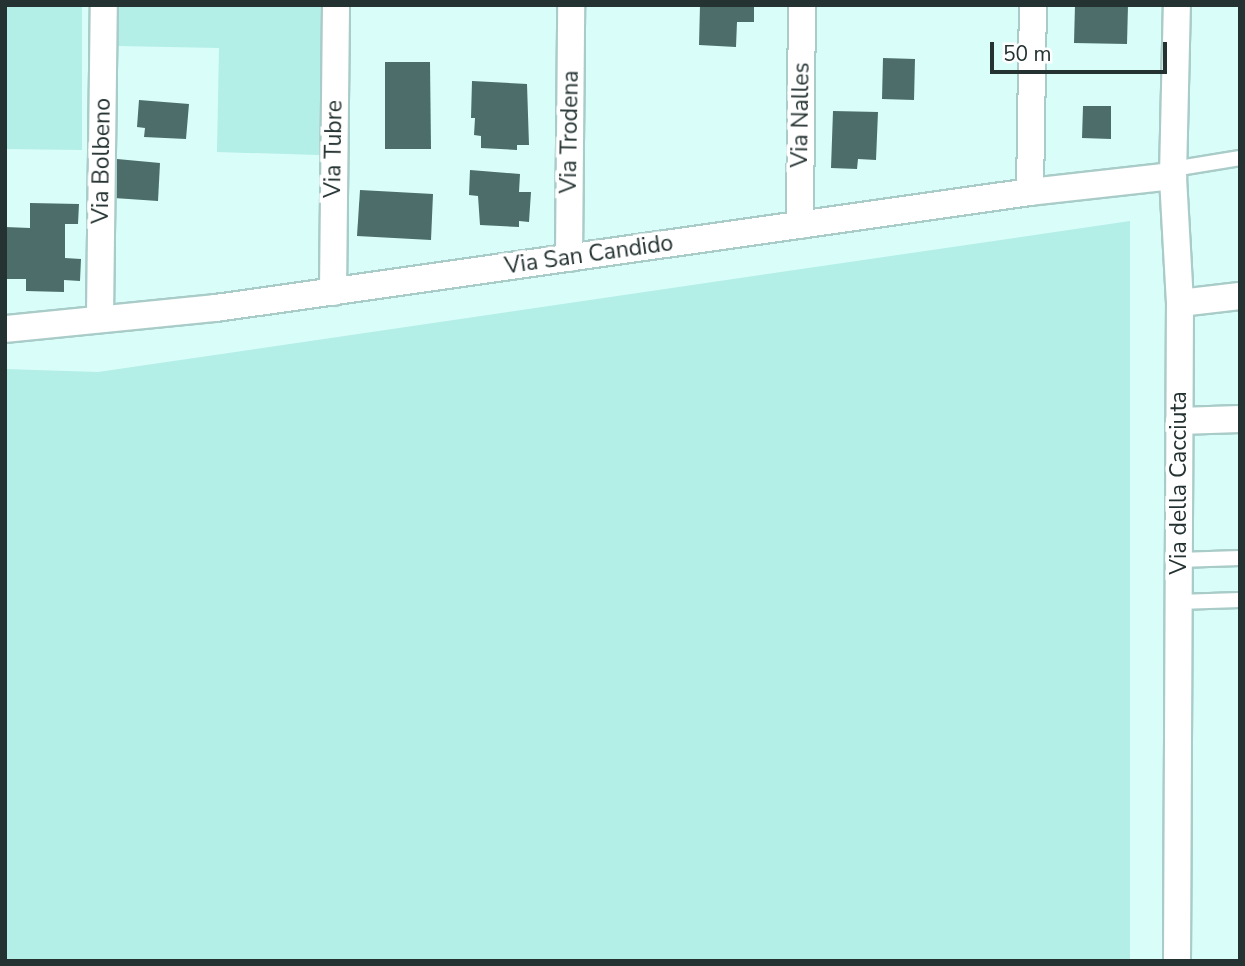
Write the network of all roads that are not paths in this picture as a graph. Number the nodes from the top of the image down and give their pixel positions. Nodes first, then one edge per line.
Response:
1 (104, 5) edge
2 (336, 5) edge
3 (571, 5) edge
4 (802, 5) edge
5 (1033, 5) edge
6 (1177, 5) edge
7 (1240, 158) edge
8 (1173, 172) junction
9 (1030, 192) junction
10 (800, 225) junction
11 (569, 258) junction
12 (333, 292) junction
13 (1240, 296) edge
14 (1180, 303) junction
15 (100, 316) junction
16 (5, 329) edge
17 (1240, 419) edge
18 (1179, 421) junction
19 (1240, 558) edge
20 (1178, 560) junction
21 (1240, 600) edge
22 (1178, 602) junction
23 (1177, 961) edge

1 - 15 street, Via Bolbeno
2 - 12 street, Via Tubre
3 - 11 street, Via Trodena
4 - 10 street, Via Nalles
5 - 9 street
6 - 8 street, Via della Cacciuta
7 - 8 lane
8 - 9 street, Via San Candido
8 - 14 street, Via della Cacciuta
9 - 10 street, Via San Candido
10 - 11 street, Via San Candido
11 - 12 street, Via San Candido
12 - 15 street, Via San Candido
13 - 14 street
14 - 18 street, Via della Cacciuta
15 - 16 street, Via San Candido
17 - 18 street
18 - 20 street, Via della Cacciuta
19 - 20 lane
20 - 22 street, Via della Cacciuta
21 - 22 lane
22 - 23 street, Via della Cacciuta

